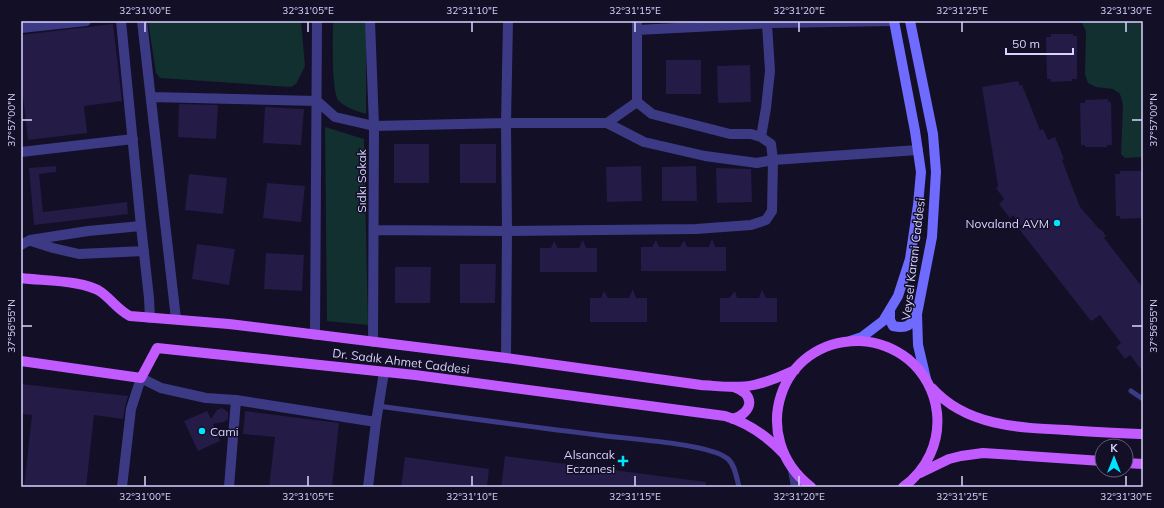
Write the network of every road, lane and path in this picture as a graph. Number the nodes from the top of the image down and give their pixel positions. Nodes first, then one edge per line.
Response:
1 (86, 21) edge
2 (121, 21) edge
3 (142, 21) edge
4 (317, 21) edge
5 (370, 21) edge
6 (508, 21) edge
7 (894, 21) edge
8 (910, 21) edge
9 (750, 23) edge
10 (767, 24) junction
11 (637, 25) edge
12 (21, 28) edge
13 (151, 97) junction
14 (317, 101) junction
15 (636, 102) junction
16 (607, 122) junction
17 (506, 123) junction
18 (374, 126) junction
19 (761, 137) junction
20 (133, 139) junction
21 (918, 150) junction
22 (21, 152) edge
23 (773, 160) junction
24 (141, 226) junction
25 (374, 230) junction
26 (507, 231) junction
27 (25, 243) edge
28 (144, 251) junction
29 (21, 278) edge
30 (890, 310) junction
31 (917, 314) junction
32 (150, 318) junction
33 (176, 319) junction
34 (315, 335) junction
35 (373, 342) junction
36 (847, 342) junction
37 (506, 358) junction
38 (21, 362) edge
39 (795, 370) junction
40 (384, 372) junction
41 (142, 378) junction
42 (927, 381) junction
43 (733, 387) junction
44 (1131, 392) dead end
45 (1143, 399) edge
46 (236, 400) junction
47 (378, 406) junction
48 (733, 418) junction
49 (376, 422) junction
50 (1143, 434) edge
51 (784, 454) junction
52 (1094, 460) edge
53 (793, 470) junction
54 (917, 475) junction
55 (122, 487) edge
56 (229, 487) edge
57 (368, 487) edge
58 (739, 487) edge
59 (796, 487) edge
60 (811, 487) edge
61 (904, 487) edge

1 - 12 street
2 - 20 street
3 - 13 street
4 - 14 street
5 - 18 street, Sıdkı Sokak
6 - 17 street
7 - 10 street
7 - 21 main road, Veysel Karani Caddesi
8 - 31 main road, Veysel Karani Caddesi
9 - 10 street
9 - 11 street
10 - 19 street
11 - 15 street
13 - 14 street
13 - 33 street
14 - 18 street
14 - 34 street
15 - 16 street
15 - 19 street
16 - 17 street
16 - 23 street
17 - 18 street
17 - 26 street
18 - 25 street, Sıdkı Sokak
19 - 23 street
20 - 22 street
20 - 24 street
21 - 23 street
21 - 30 main road, Veysel Karani Caddesi
23 - 26 street
24 - 27 street
24 - 28 street
25 - 26 street
25 - 35 street, Sıdkı Sokak
26 - 37 street
27 - 28 street
28 - 32 street
29 - 32 main road, Dr. Sadık Ahmet Caddesi
30 - 31 main road
30 - 36 main road, Veysel Karani Caddesi
31 - 42 main road, Veysel Karani Caddesi
32 - 33 main road, Dr. Sadık Ahmet Caddesi
33 - 34 main road, Dr. Sadık Ahmet Caddesi
34 - 35 main road, Dr. Sadık Ahmet Caddesi
35 - 37 main road, Dr. Sadık Ahmet Caddesi
36 - 39 main road
36 - 42 main road
37 - 43 main road, Dr. Sadık Ahmet Caddesi
38 - 41 main road
39 - 43 main road, Dr. Sadık Ahmet Caddesi
39 - 51 main road
40 - 41 main road, Dr. Sadık Ahmet Caddesi
40 - 47 street
40 - 48 main road, Dr. Sadık Ahmet Caddesi
41 - 46 street
41 - 55 street
42 - 50 main road
42 - 54 main road
43 - 48 main road
44 - 45 lane
46 - 49 street
46 - 56 street
47 - 49 street
47 - 58 lane
48 - 51 main road, Dr. Sadık Ahmet Caddesi
49 - 57 street
51 - 53 main road
52 - 54 main road
53 - 59 street
53 - 60 main road
54 - 61 main road

